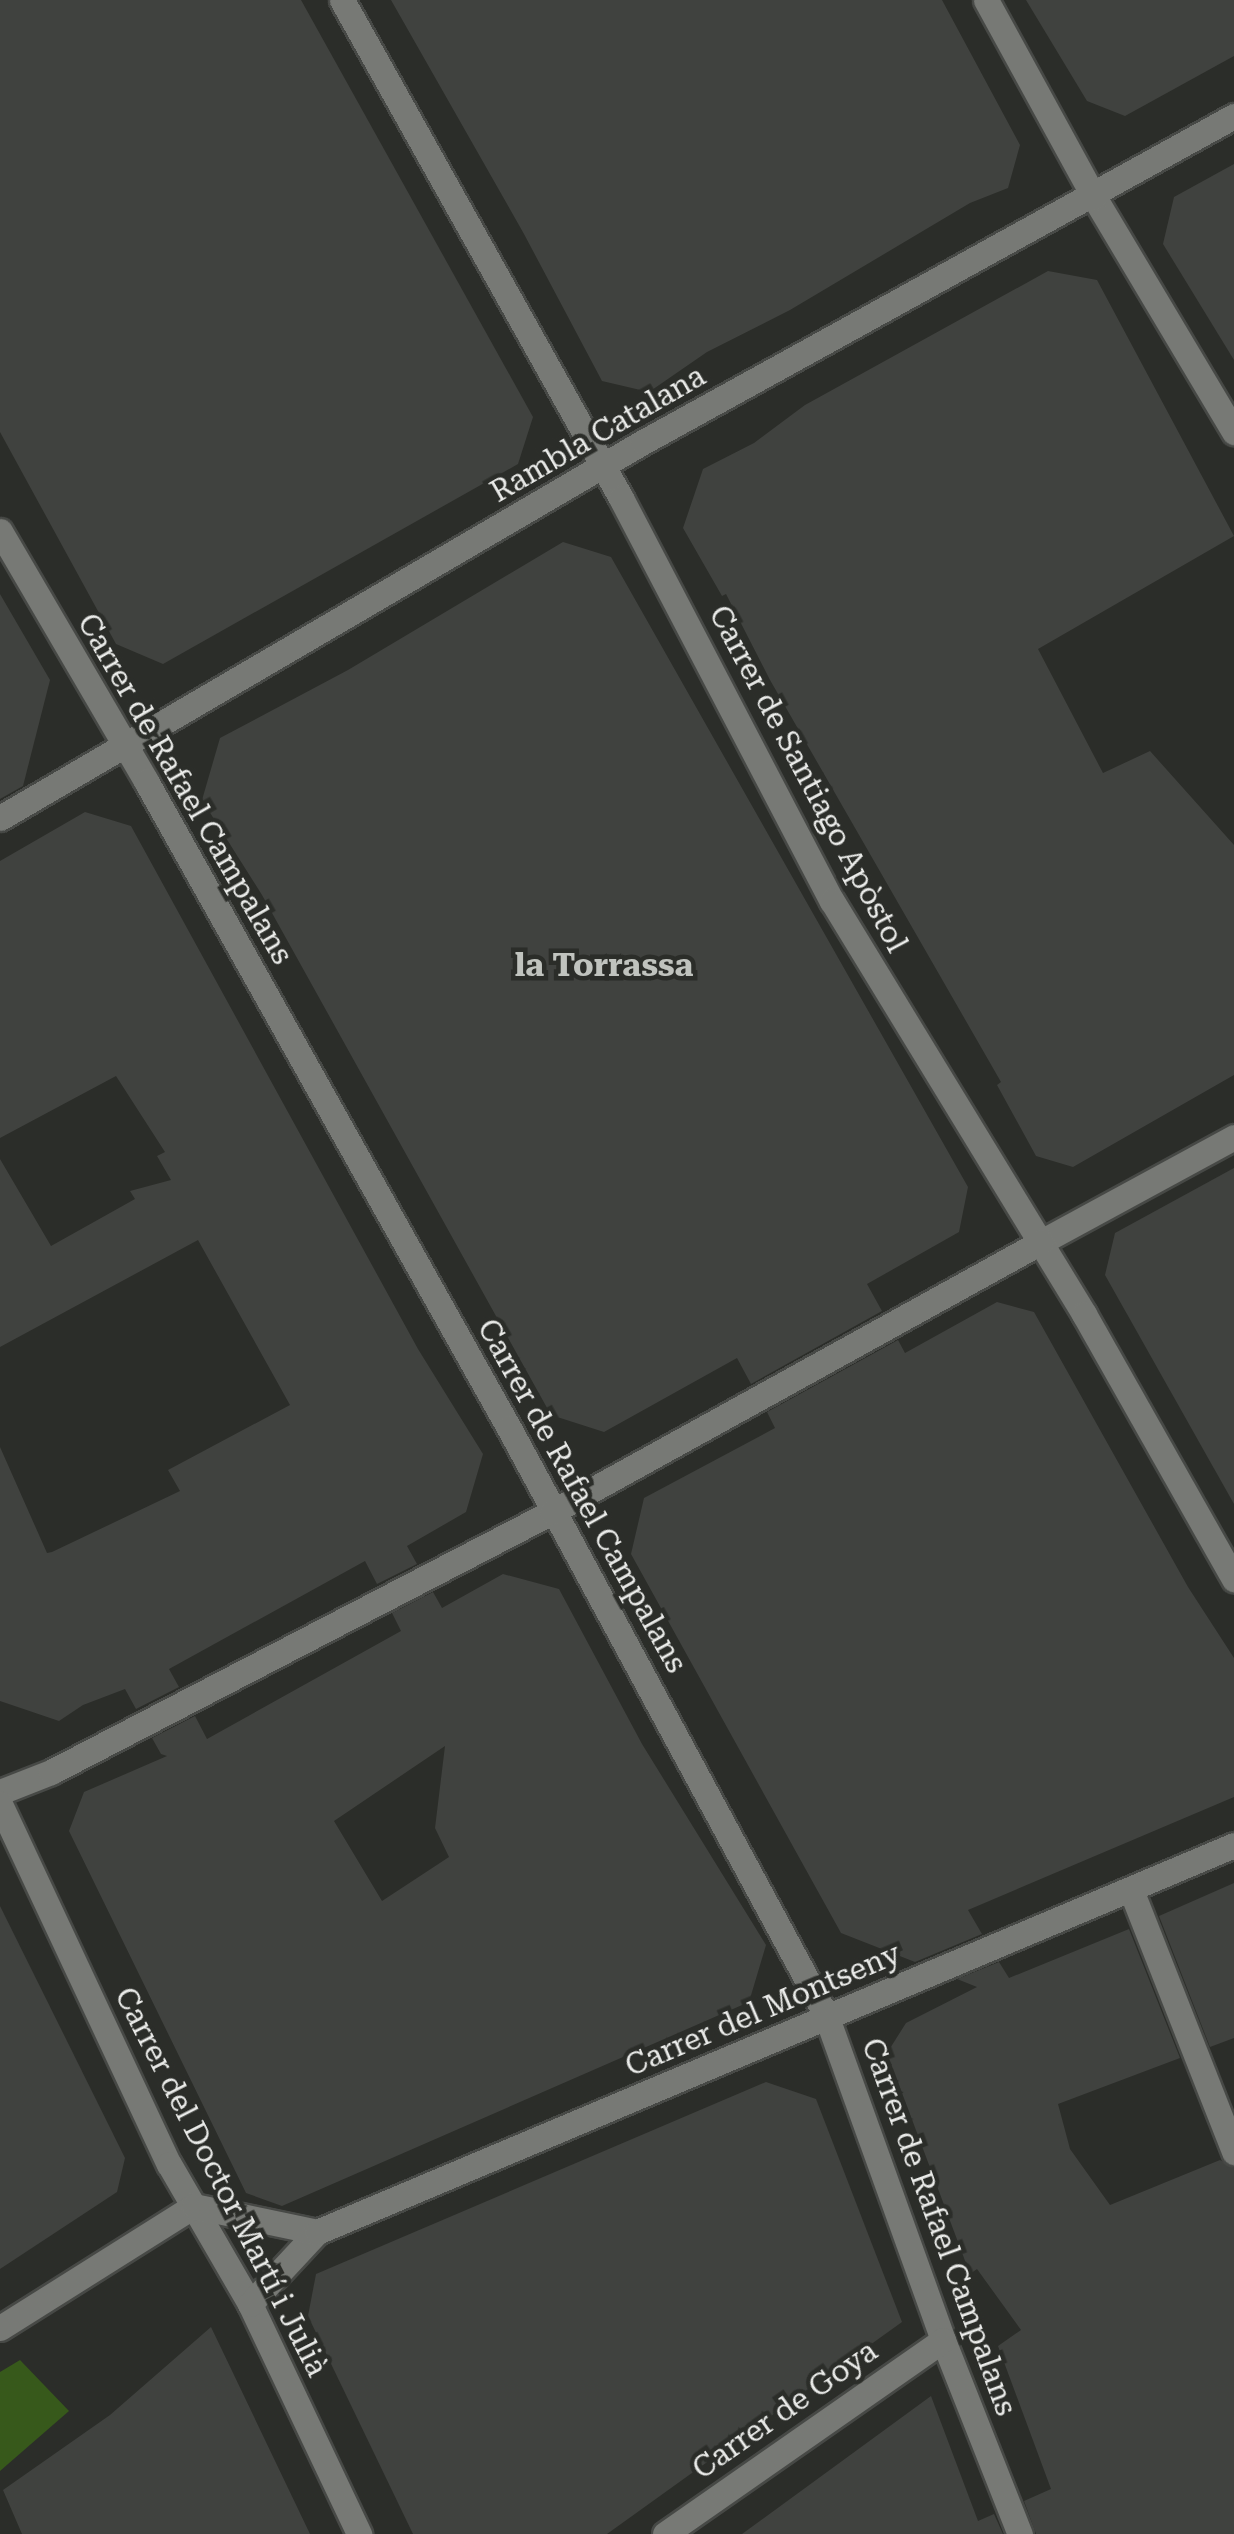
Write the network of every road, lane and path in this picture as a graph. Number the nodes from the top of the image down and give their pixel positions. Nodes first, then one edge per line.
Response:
1 (342, 0) edge
2 (986, 0) edge
3 (1234, 116) edge
4 (1094, 197) junction
5 (1234, 432) edge
6 (603, 467) junction
7 (0, 531) edge
8 (125, 746) junction
9 (0, 818) edge
10 (1234, 1138) edge
11 (1041, 1242) junction
12 (552, 1512) junction
13 (1234, 1578) edge
14 (0, 1792) edge
15 (0, 1804) edge
16 (1234, 1845) edge
17 (1131, 1890) junction
18 (826, 2015) junction
19 (1234, 2152) edge
20 (194, 2206) junction
21 (317, 2232) junction
22 (250, 2304) junction
23 (0, 2328) edge
24 (943, 2340) junction
25 (358, 2534) edge
26 (665, 2534) edge
27 (1020, 2534) edge

1 - 6 street, Carrer de Santiago Apòstol
2 - 4 street
3 - 4 street, Rambla Catalana
4 - 5 street
4 - 6 street, Rambla Catalana
6 - 8 street, Rambla Catalana
6 - 11 street, Carrer de Santiago Apòstol
7 - 8 street, Carrer de Rafael Campalans
8 - 9 street, Rambla Catalana
8 - 12 street, Carrer de Rafael Campalans
10 - 11 street
11 - 12 street
11 - 13 street, Carrer de Santiago Apòstol
12 - 14 street
12 - 18 street, Carrer de Rafael Campalans
15 - 20 street, Carrer del Doctor Martí i Julià
16 - 17 street, Carrer del Montseny
17 - 18 street, Carrer del Montseny
17 - 19 street
18 - 21 street, Carrer del Montseny
18 - 24 street, Carrer de Rafael Campalans
20 - 21 street
20 - 22 street, Carrer del Doctor Martí i Julià
20 - 23 street
21 - 22 street, Carrer del Montseny
22 - 25 street, Carrer del Doctor Martí i Julià
24 - 26 street, Carrer de Goya
24 - 27 street, Carrer de Rafael Campalans

